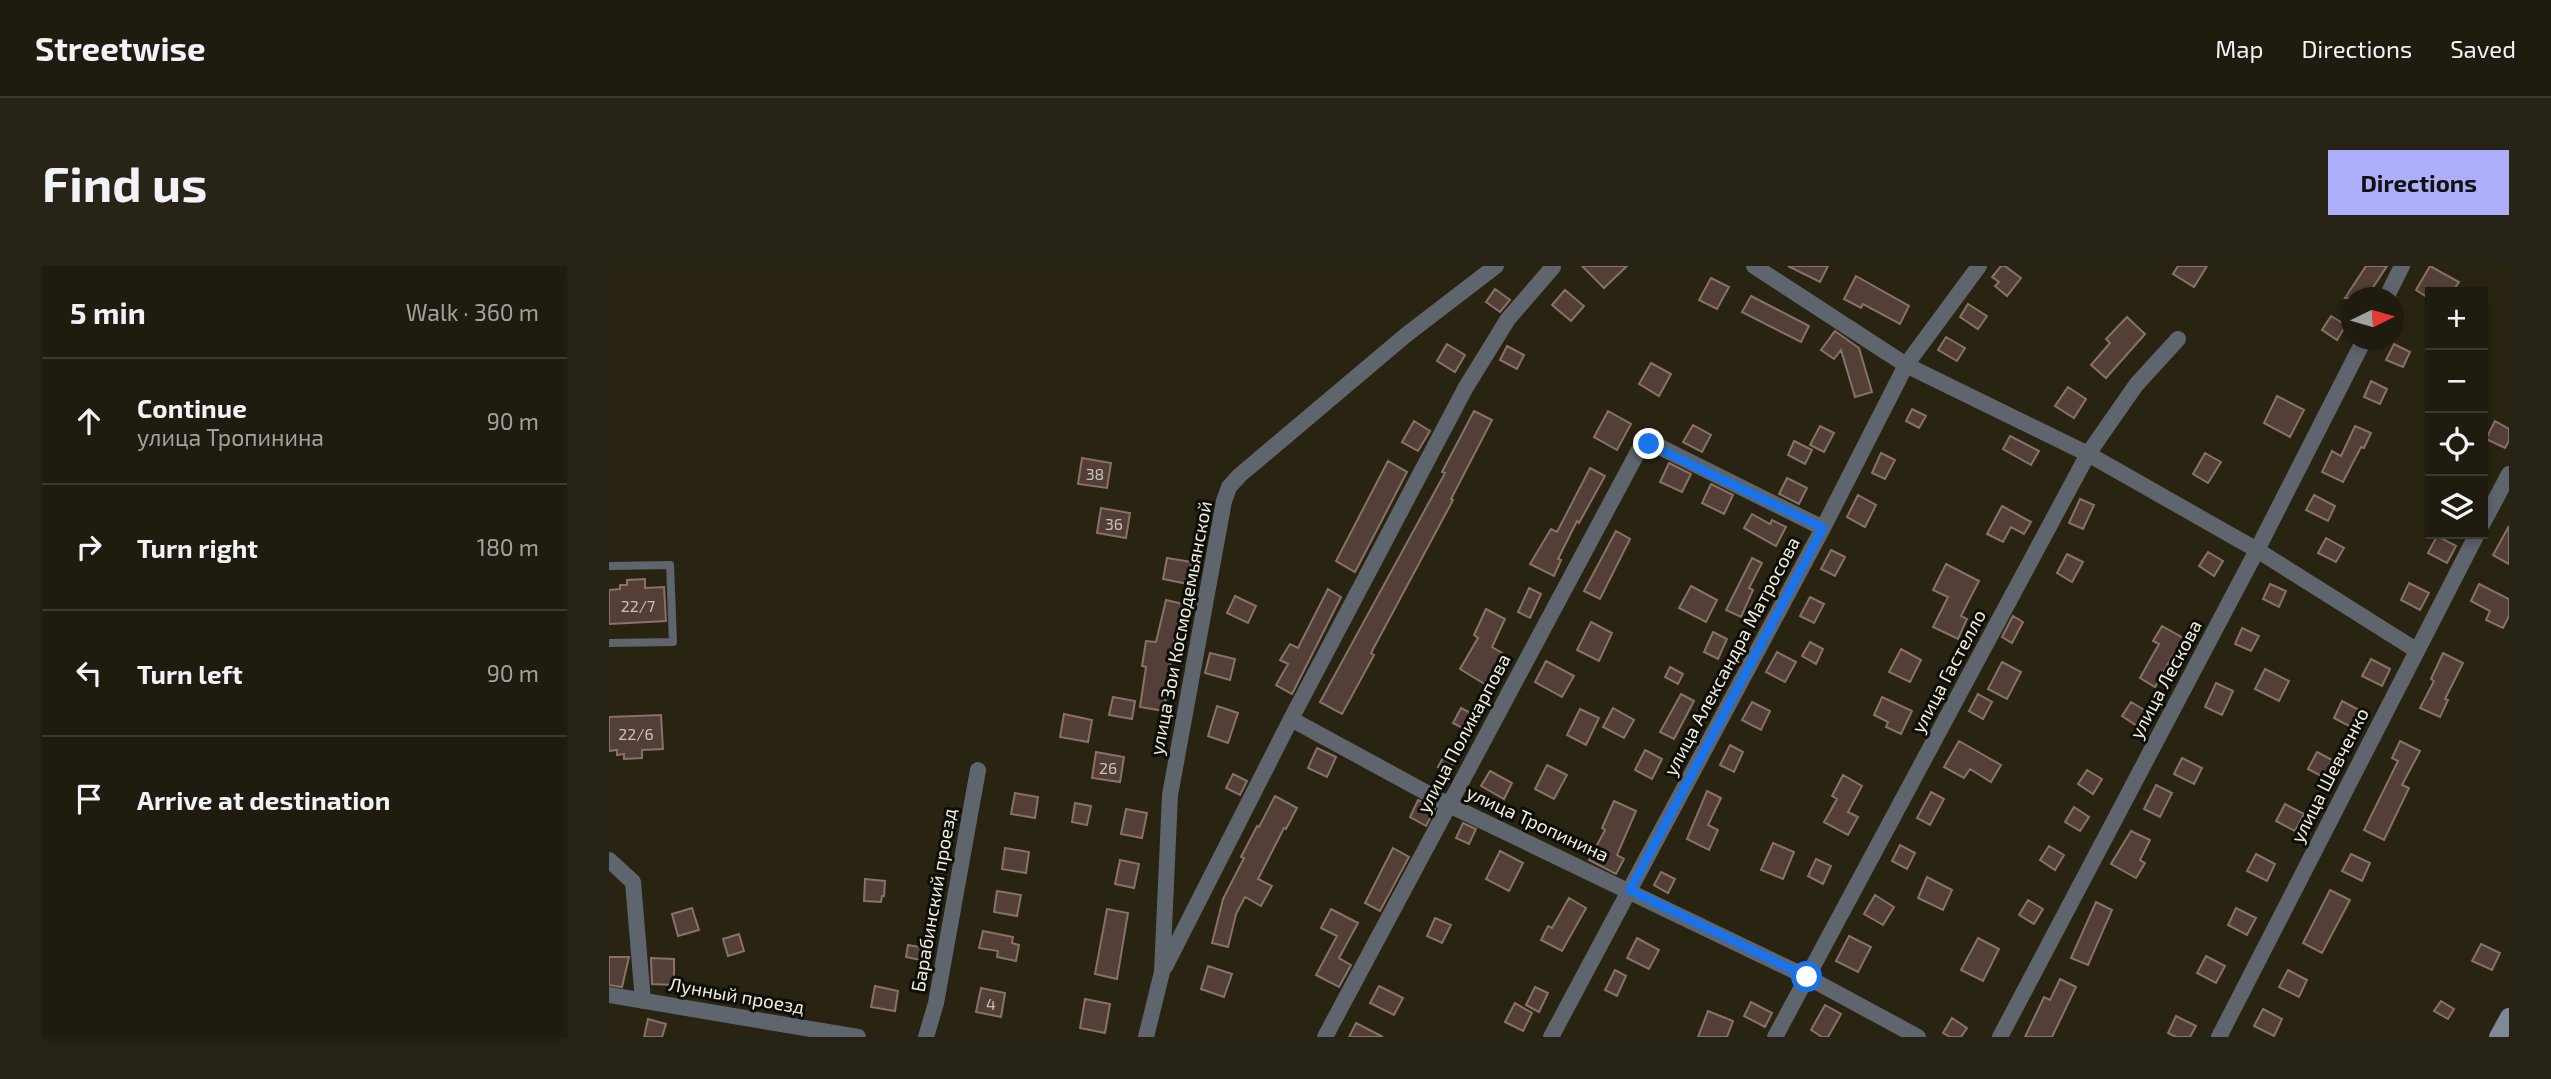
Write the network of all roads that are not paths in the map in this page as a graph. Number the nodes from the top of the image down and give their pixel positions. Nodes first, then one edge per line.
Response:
1 (1496, 266) edge
2 (1552, 266) edge
3 (1754, 266) edge
4 (1979, 266) edge
5 (2402, 266) edge
6 (2392, 287) edge
7 (2178, 340) dead end
8 (2359, 350) edge
9 (1906, 365) junction
10 (2088, 454) junction
11 (2509, 474) edge
12 (2488, 514) edge
13 (1823, 528) junction
14 (2474, 539) edge
15 (2257, 550) junction
16 (609, 566) edge
17 (609, 643) edge
18 (2416, 650) junction
19 (1291, 719) junction
20 (978, 770) dead end
21 (1449, 804) junction
22 (609, 860) edge
23 (1630, 890) junction
24 (1162, 972) junction
25 (1807, 977) junction
26 (609, 995) edge
27 (643, 1001) junction
28 (2509, 1017) edge
29 (858, 1037) edge
30 (926, 1037) edge
31 (1146, 1037) edge
32 (1325, 1037) edge
33 (1551, 1037) edge
34 (1775, 1037) edge
35 (1918, 1037) edge
36 (2000, 1037) edge
37 (2219, 1037) edge
38 (2498, 1037) edge

1 - 24 street, улица Зои Космодемьянской
2 - 19 street
3 - 9 street
4 - 9 street, улица Александра Матросова
5 - 6 street
7 - 10 street, улица Гастелло
8 - 15 street, улица Лескова
9 - 10 street
9 - 13 street, улица Александра Матросова
10 - 15 street
10 - 25 street, улица Гастелло
11 - 12 street
13 - 21 street, улица Поликарпова
13 - 23 street, улица Александра Матросова
14 - 18 street, улица Шевченко
15 - 18 street
15 - 36 street, улица Лескова
16 - 17 lane
18 - 37 street, улица Шевченко
19 - 21 street, улица Тропинина
19 - 24 street
20 - 30 street, Барабинский проезд
21 - 23 street, улица Тропинина
21 - 32 street, улица Поликарпова
22 - 27 street
23 - 25 street, улица Тропинина
23 - 33 street, улица Александра Матросова
24 - 31 street, улица Зои Космодемьянской
25 - 34 street, улица Гастелло
25 - 35 street, улица Тропинина
26 - 27 street, Лунный проезд
27 - 29 street, Лунный проезд
28 - 38 street

